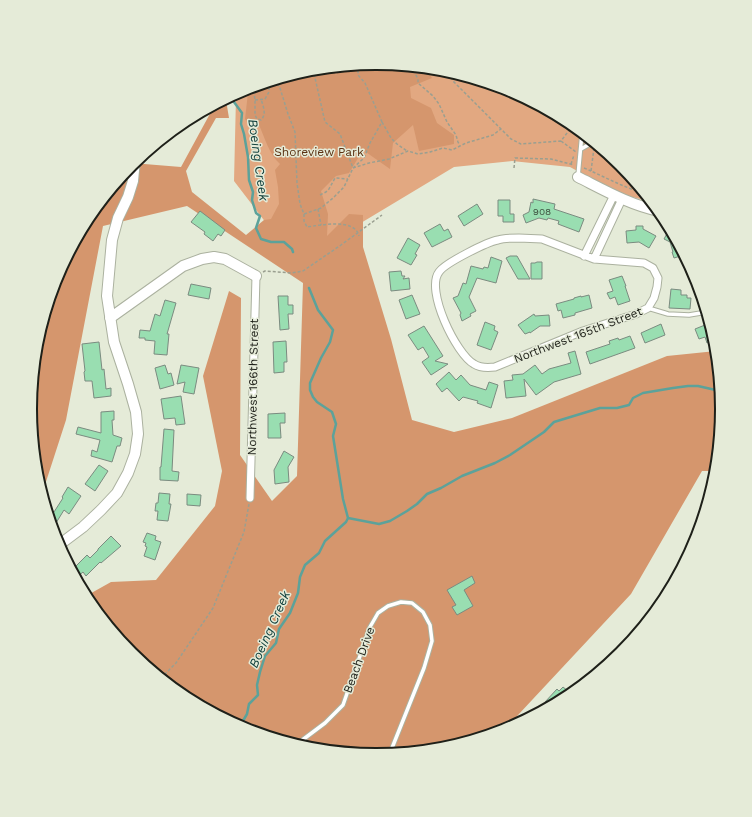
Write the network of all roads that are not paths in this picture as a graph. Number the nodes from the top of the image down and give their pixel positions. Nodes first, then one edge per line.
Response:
1 (582, 140) edge
2 (588, 145) edge
3 (581, 150) junction
4 (134, 171) edge
5 (578, 177) joint
6 (618, 197) junction
7 (650, 210) edge
8 (584, 256) junction
9 (594, 259) junction
10 (256, 276) joint
11 (648, 308) junction
12 (701, 313) edge
13 (110, 318) junction
14 (250, 498) road end
15 (64, 541) edge
16 (303, 739) edge
17 (392, 747) edge

1 - 3 lane
2 - 3 lane
3 - 5 lane
4 - 13 street
5 - 6 street
6 - 7 street
6 - 8 street
6 - 9 street
8 - 9 street
8 - 11 street, Northwest 165th Street
9 - 11 street, Northwest 165th Street
10 - 13 street
10 - 14 street, Northwest 166th Street
11 - 12 lane
13 - 15 street
16 - 17 lane, Beach Drive

